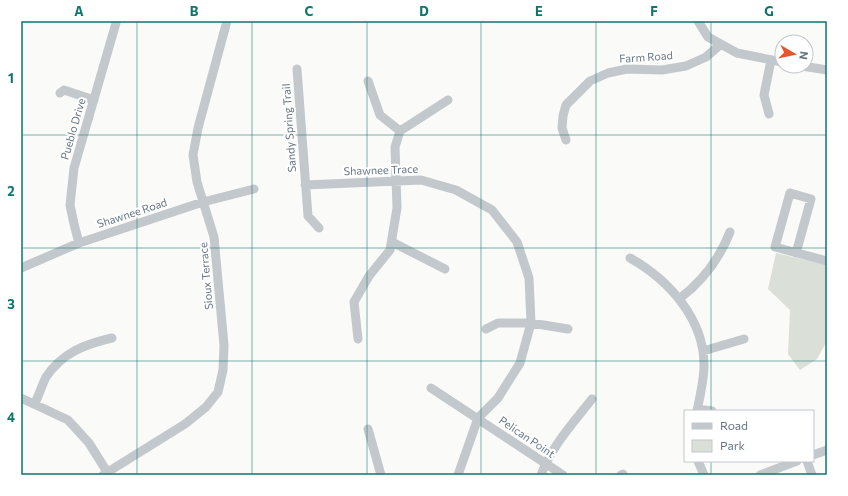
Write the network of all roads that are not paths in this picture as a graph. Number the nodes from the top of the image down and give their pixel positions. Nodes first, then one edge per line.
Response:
1 (228, 21) edge
2 (698, 21) edge
3 (116, 23) dead end
4 (721, 44) junction
5 (771, 60) junction
6 (774, 61) edge
7 (814, 68) edge
8 (297, 69) dead end
9 (827, 70) edge
10 (368, 81) dead end
11 (60, 93) dead end
12 (94, 100) junction
13 (448, 100) dead end
14 (769, 114) dead end
15 (400, 131) junction
16 (566, 140) dead end
17 (396, 180) junction
18 (305, 185) junction
19 (254, 189) dead end
20 (203, 202) junction
21 (319, 228) dead end
22 (730, 232) dead end
23 (392, 242) junction
24 (79, 243) junction
25 (796, 253) junction
26 (630, 258) dead end
27 (827, 261) edge
28 (21, 268) edge
29 (445, 269) dead end
30 (679, 299) junction
31 (532, 323) junction
32 (486, 329) dead end
33 (568, 329) dead end
34 (112, 338) dead end
35 (358, 339) dead end
36 (744, 339) dead end
37 (703, 351) junction
38 (431, 388) dead end
39 (21, 398) edge
40 (592, 400) dead end
41 (35, 404) junction
42 (698, 410) edge
43 (478, 418) junction
44 (368, 429) dead end
45 (827, 450) edge
46 (814, 455) edge
47 (698, 462) edge
48 (795, 462) edge
49 (807, 462) edge
50 (545, 464) junction
51 (777, 472) edge
52 (107, 474) edge
53 (381, 475) edge
54 (458, 475) edge
55 (541, 475) edge
56 (563, 475) edge
57 (704, 475) edge
58 (760, 475) edge
59 (812, 475) edge

1 - 20 street, Sioux Terrace
2 - 4 street
3 - 12 street, Pueblo Drive
4 - 5 street
4 - 16 street, Farm Road
5 - 6 street
5 - 14 street
7 - 9 street
8 - 18 street, Sandy Spring Trail
10 - 15 street
11 - 12 street
12 - 24 street, Pueblo Drive
13 - 15 street
15 - 17 street
17 - 18 street, Shawnee Trace
17 - 23 street
17 - 31 street, Shawnee Trace
18 - 21 street, Sandy Spring Trail
19 - 20 street, Shawnee Road
20 - 24 street, Shawnee Road
20 - 52 street, Sioux Terrace
22 - 30 street
23 - 29 street
23 - 35 street
24 - 28 street, Shawnee Road
25 - 25 street
25 - 27 street
26 - 30 street
30 - 37 street
31 - 32 street
31 - 33 street
31 - 43 street, Shawnee Trace
34 - 41 street
36 - 37 street
37 - 42 street
38 - 43 street, Pelican Point
39 - 41 street
40 - 50 street
41 - 52 street
43 - 50 street, Pelican Point
43 - 54 street, Shawnee Trace
44 - 53 street
45 - 46 street
47 - 57 street
48 - 51 street
49 - 59 street
50 - 55 street
50 - 56 street, Pelican Point
51 - 58 street

